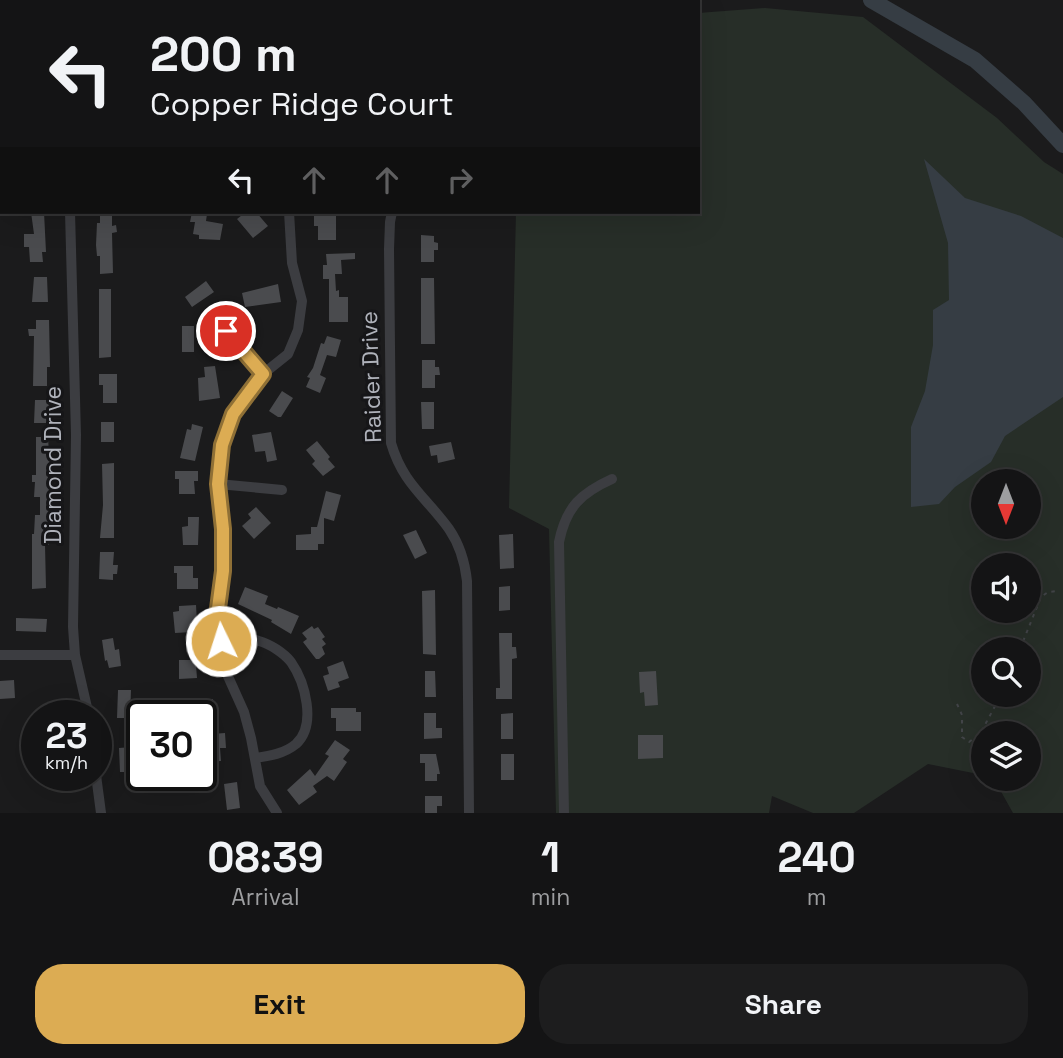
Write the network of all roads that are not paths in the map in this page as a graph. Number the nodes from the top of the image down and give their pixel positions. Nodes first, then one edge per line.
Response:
1 (70, 214) edge
2 (289, 214) edge
3 (392, 214) edge
4 (226, 331) dead end
5 (263, 374) junction
6 (612, 479) dead end
7 (218, 484) junction
8 (282, 490) dead end
9 (221, 641) junction
10 (0, 655) edge
11 (75, 655) junction
12 (85, 700) edge
13 (255, 758) junction
14 (98, 791) edge
15 (101, 813) edge
16 (277, 813) edge
17 (469, 813) edge
18 (564, 813) edge

1 - 11 street, Diamond Drive
2 - 5 street
3 - 17 street, Raider Drive
4 - 5 street
5 - 7 street
6 - 18 street
7 - 8 street
7 - 9 street
9 - 13 street
9 - 13 street
10 - 11 street
11 - 12 street, Diamond Drive
13 - 16 street
14 - 15 street

